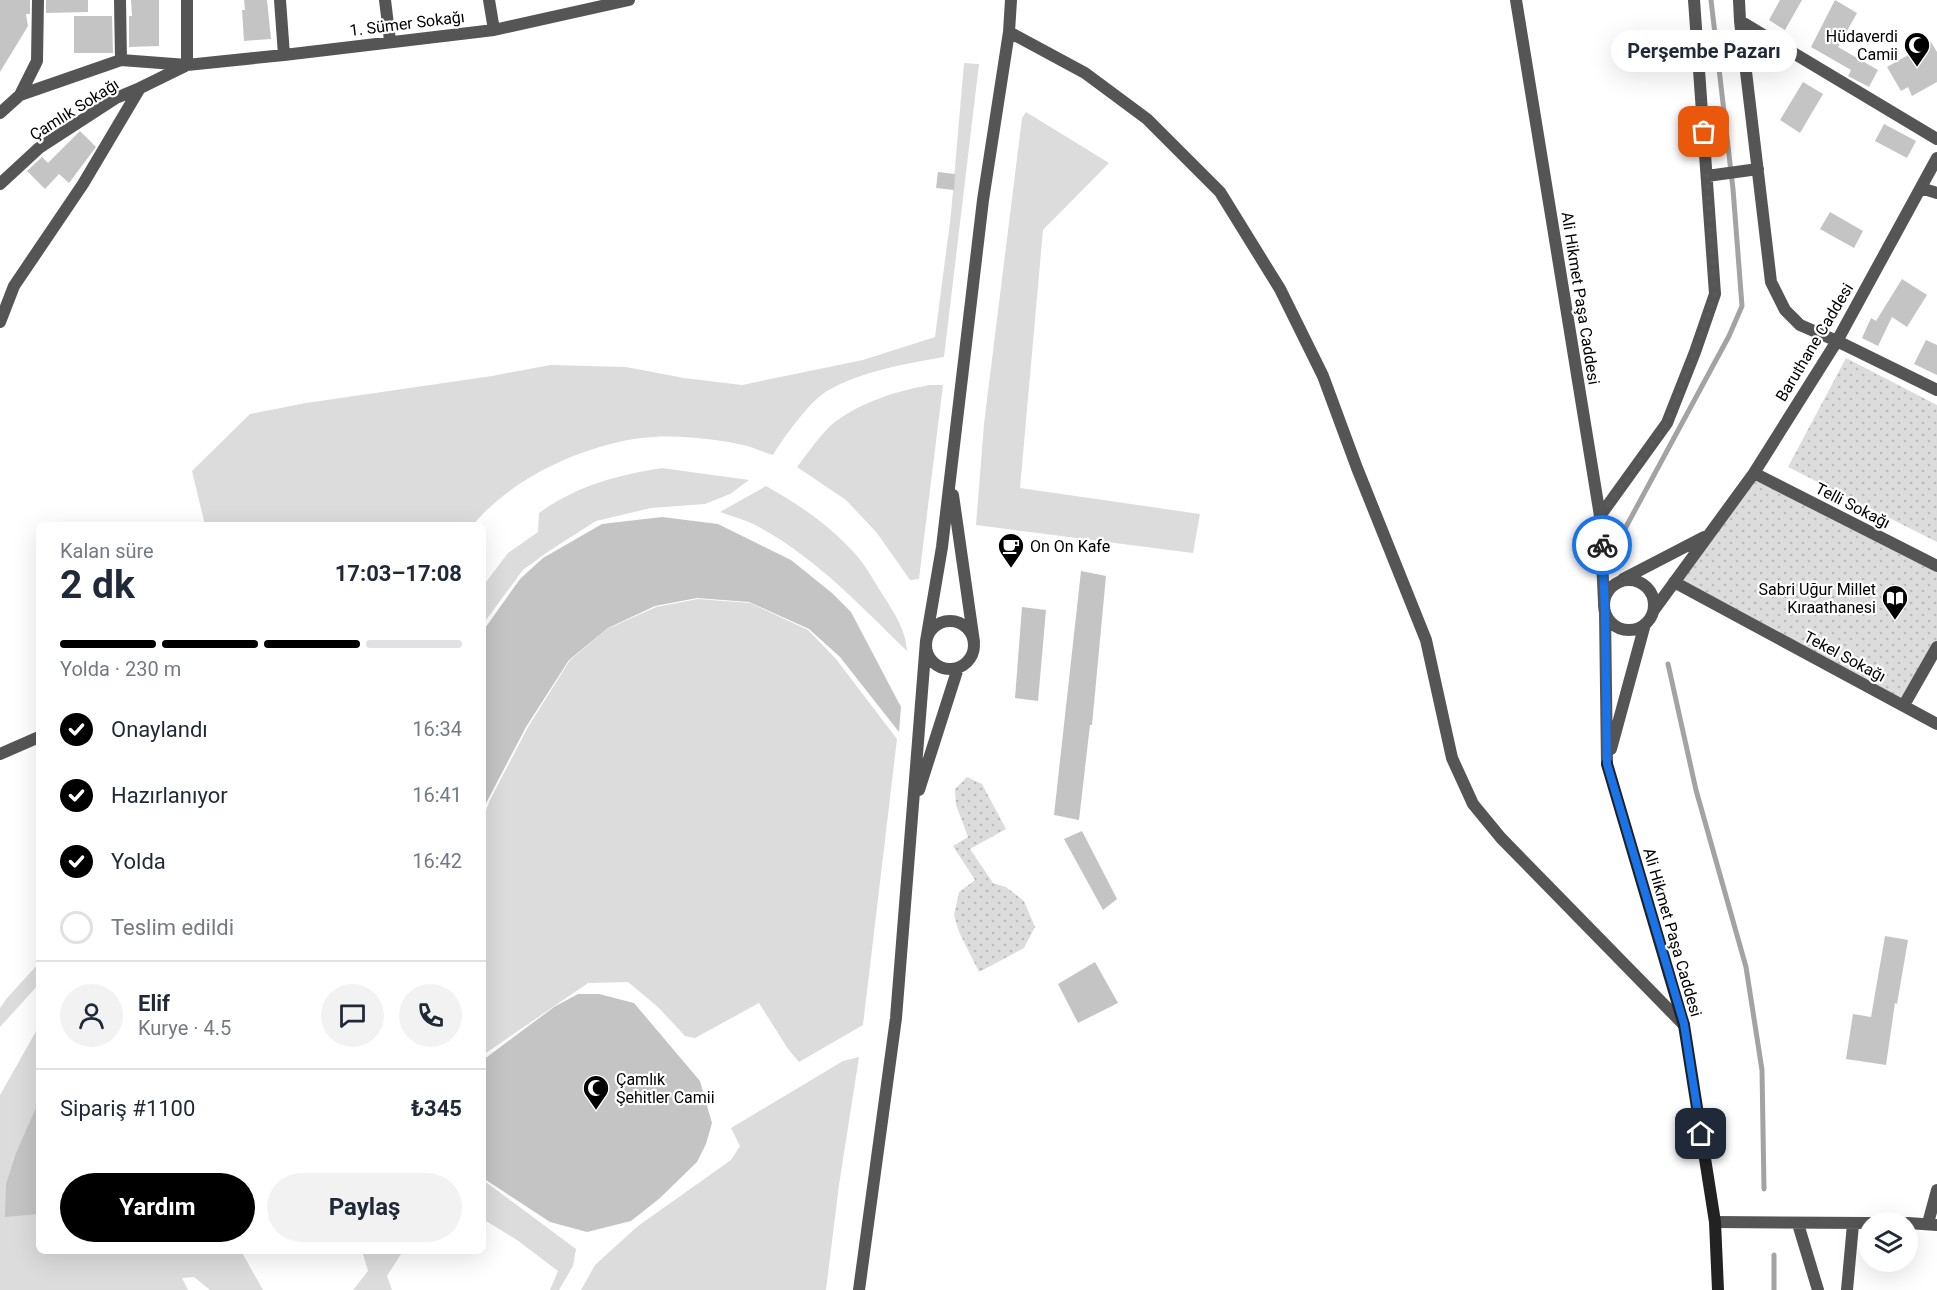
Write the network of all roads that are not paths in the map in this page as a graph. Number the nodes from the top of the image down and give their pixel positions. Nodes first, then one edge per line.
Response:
1 (38, 0) edge
2 (120, 0) edge
3 (187, 0) edge
4 (280, 0) edge
5 (385, 0) edge
6 (489, 0) edge
7 (629, 0) edge
8 (1011, 0) edge
9 (1516, 0) edge
10 (1694, 0) edge
11 (1739, 0) edge
12 (600, 4) edge
13 (1740, 21) junction
14 (494, 30) junction
15 (1009, 32) junction
16 (390, 41) junction
17 (284, 55) junction
18 (121, 60) junction
19 (187, 65) junction
20 (140, 88) junction
21 (20, 95) junction
22 (0, 113) edge
23 (1937, 139) edge
24 (1937, 158) edge
25 (1758, 169) junction
26 (1707, 176) junction
27 (0, 184) edge
28 (1921, 188) junction
29 (1937, 193) edge
30 (0, 322) edge
31 (1837, 340) junction
32 (1937, 390) edge
33 (1754, 473) junction
34 (951, 476) junction
35 (1600, 516) junction
36 (1707, 535) junction
37 (1937, 566) edge
38 (1674, 582) junction
39 (1617, 583) junction
40 (1605, 607) junction
41 (1654, 610) junction
42 (1645, 624) junction
43 (926, 641) junction
44 (974, 642) junction
45 (1937, 647) edge
46 (958, 668) junction
47 (1904, 705) junction
48 (1937, 724) edge
49 (36, 738) edge
50 (0, 754) edge
51 (1607, 764) junction
52 (913, 808) junction
53 (1684, 1024) junction
54 (1937, 1190) edge
55 (1715, 1222) junction
56 (1798, 1224) junction
57 (1853, 1224) junction
58 (1858, 1224) edge
59 (1932, 1224) edge
60 (859, 1290) edge
61 (1718, 1290) edge
62 (1818, 1290) edge
63 (1847, 1290) edge

1 - 21 street
2 - 18 street
3 - 19 street
4 - 17 street
5 - 16 street
6 - 14 street
7 - 12 street, 1. Sümer Sokağı
8 - 15 street
9 - 35 street, Ali Hikmet Paşa Caddesi
10 - 26 street
11 - 13 street
12 - 14 street, 1. Sümer Sokağı
13 - 23 street
13 - 25 street
14 - 16 street, 1. Sümer Sokağı
15 - 34 street
15 - 53 street
16 - 17 street, 1. Sümer Sokağı
17 - 19 street, 1. Sümer Sokağı
18 - 19 street
18 - 21 street
19 - 20 street, Çamlık Sokağı
20 - 27 street, Çamlık Sokağı
20 - 30 street
21 - 22 street
24 - 28 street, Baruthane Caddesi
25 - 26 street
25 - 31 street
26 - 35 street
28 - 29 street
28 - 31 street, Baruthane Caddesi
31 - 32 street
31 - 33 street, Baruthane Caddesi
33 - 36 street, Baruthane Caddesi
33 - 37 street, Telli Sokağı
34 - 43 street
34 - 44 street
35 - 40 street, Ali Hikmet Paşa Caddesi
36 - 38 street, Baruthane Caddesi
36 - 39 street
38 - 41 street, Baruthane Caddesi
38 - 47 street, Tekel Sokağı
39 - 40 street
39 - 41 street
40 - 42 street
40 - 51 street, Ali Hikmet Paşa Caddesi
41 - 42 street
42 - 51 street
43 - 44 street
43 - 46 street
43 - 52 street
44 - 46 street
45 - 47 street
46 - 52 street
47 - 48 street, Tekel Sokağı
49 - 50 street
51 - 53 main road, Ali Hikmet Paşa Caddesi
52 - 60 street
53 - 55 main road, Ali Hikmet Paşa Caddesi
54 - 59 street
55 - 56 street
55 - 61 main road, Ali Hikmet Paşa Caddesi
56 - 57 street
56 - 62 street
57 - 58 street
57 - 63 street

